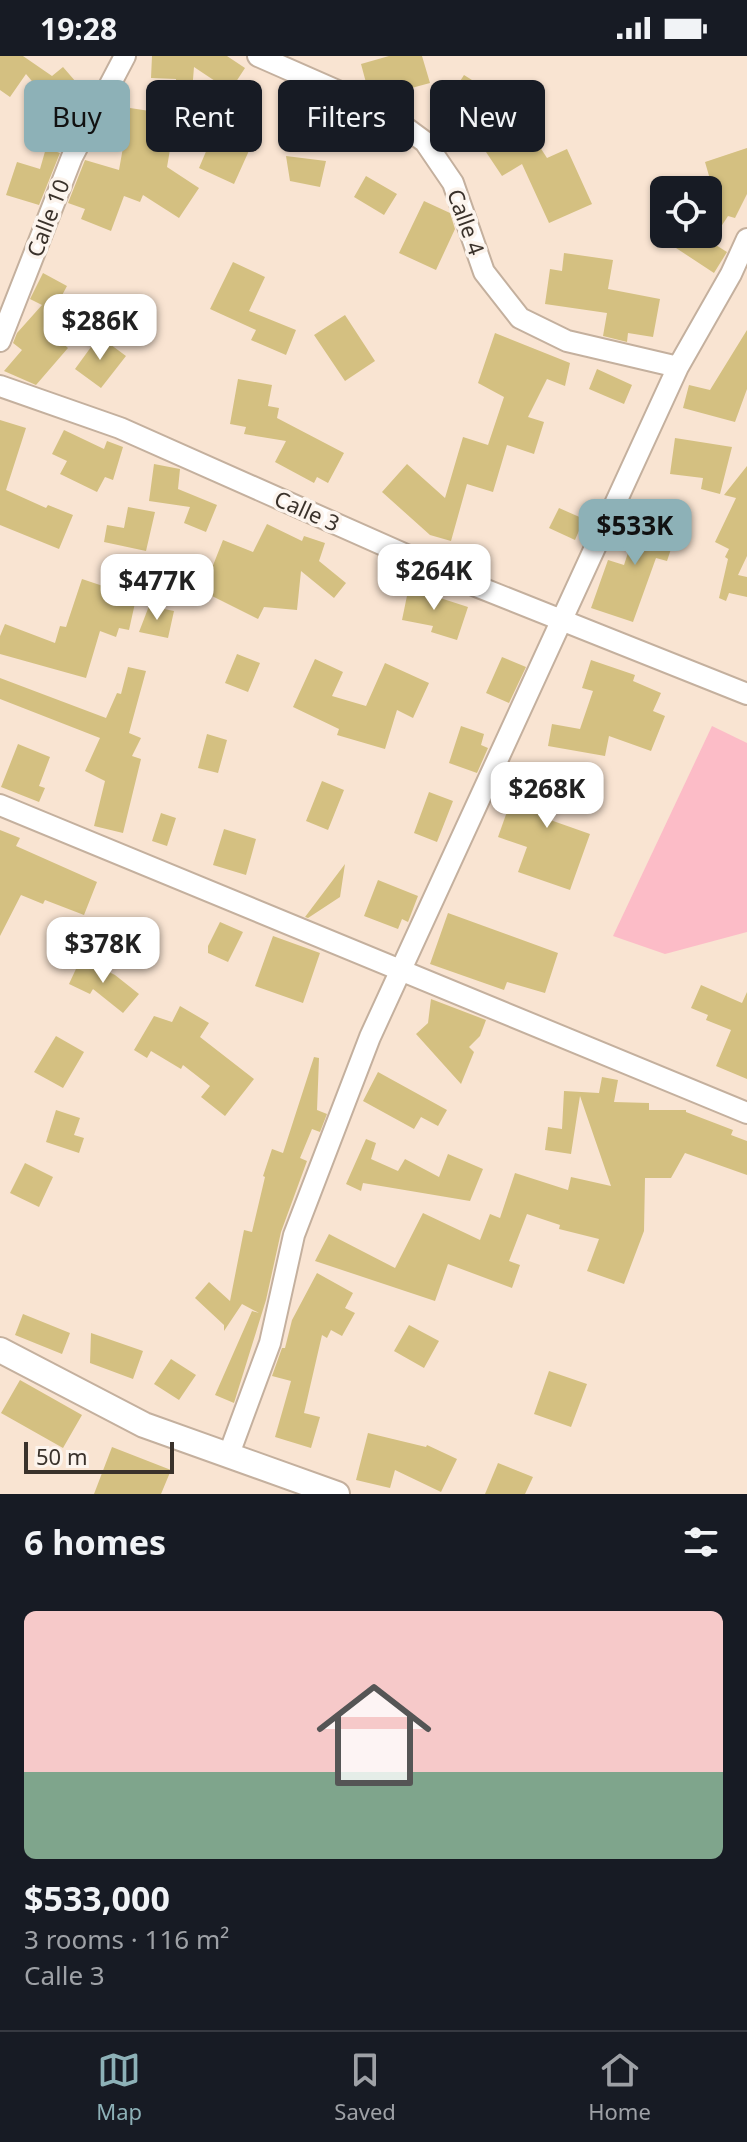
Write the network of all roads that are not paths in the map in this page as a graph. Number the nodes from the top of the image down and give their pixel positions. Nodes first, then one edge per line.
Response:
1 (125, 56) edge
2 (258, 56) edge
3 (747, 239) edge
4 (0, 341) edge
5 (678, 367) junction
6 (0, 386) edge
7 (561, 619) junction
8 (747, 694) edge
9 (0, 805) edge
10 (401, 971) junction
11 (747, 1113) edge
12 (0, 1350) edge
13 (229, 1454) junction
14 (337, 1494) edge

1 - 4 street, Calle 10
2 - 5 street, Calle 4
3 - 5 street
5 - 7 street
6 - 7 street, Calle 3
7 - 8 street, Calle 3
7 - 10 street
9 - 10 street
10 - 11 street
10 - 13 street
12 - 13 street
13 - 14 street

